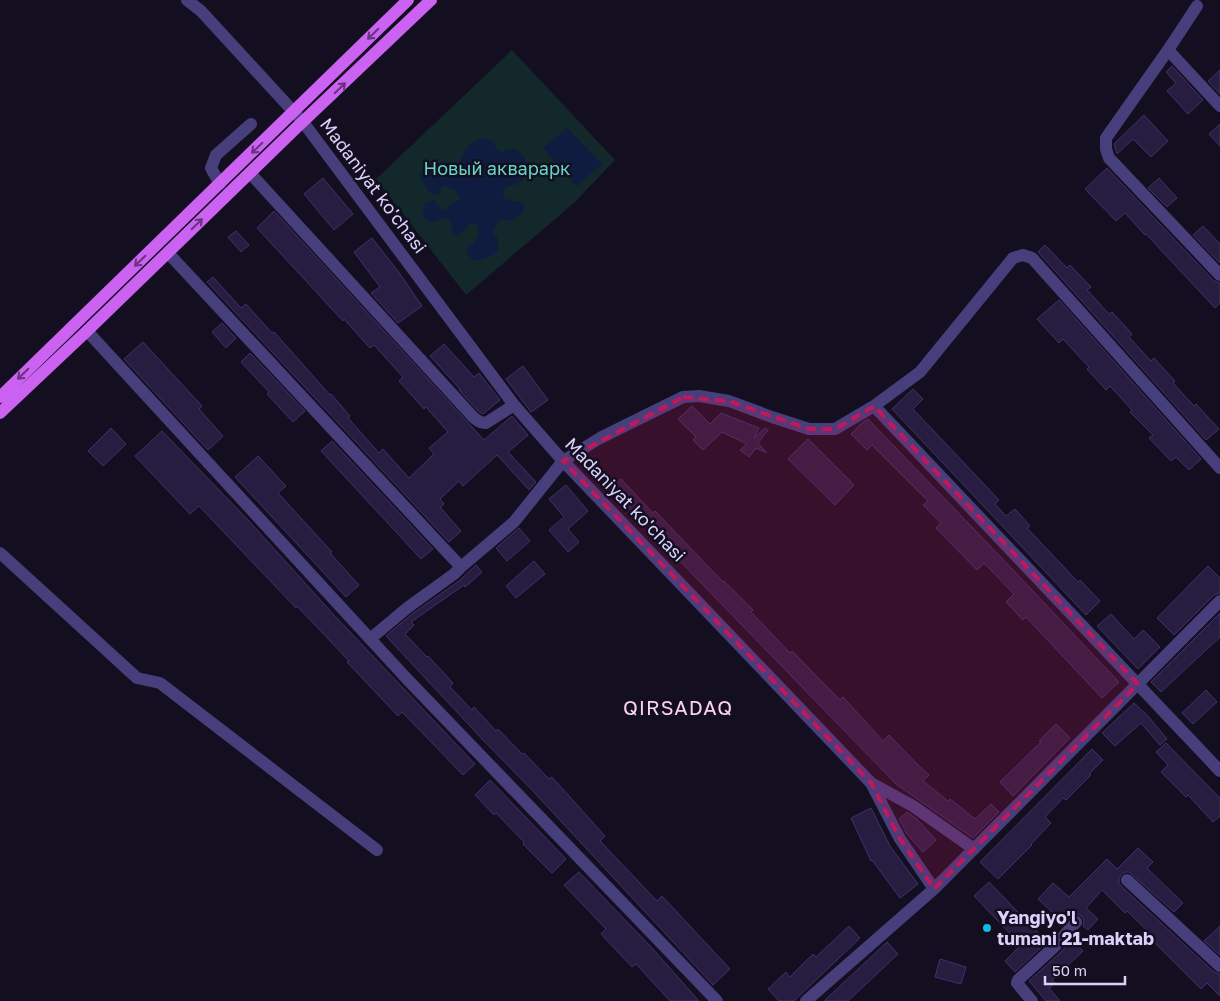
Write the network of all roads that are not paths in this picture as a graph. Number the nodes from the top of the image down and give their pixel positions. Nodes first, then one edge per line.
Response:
1 (188, 0) edge
2 (408, 0) edge
3 (431, 0) edge
4 (1197, 6) dead end
5 (1168, 50) junction
6 (1220, 106) edge
7 (294, 110) junction
8 (303, 122) junction
9 (251, 124) dead end
10 (250, 173) junction
11 (220, 184) junction
12 (168, 253) junction
13 (1220, 275) edge
14 (87, 331) junction
15 (0, 397) edge
16 (514, 405) junction
17 (874, 406) junction
18 (0, 413) edge
19 (563, 461) junction
20 (1220, 468) edge
21 (0, 553) edge
22 (461, 567) junction
23 (1220, 601) edge
24 (370, 639) junction
25 (1138, 684) junction
26 (1220, 771) edge
27 (871, 783) junction
28 (974, 849) junction
29 (377, 850) dead end
30 (1128, 880) dead end
31 (934, 889) junction
32 (1076, 922) dead end
33 (1220, 966) edge
34 (717, 1001) edge
35 (806, 1001) edge
36 (1032, 1001) edge

1 - 7 street, Madaniyat ko'chasi
2 -> 7 main road
8 -> 3 main road
4 - 5 street
5 - 6 street
5 - 13 street
7 - 8 street, Madaniyat ko'chasi
7 -> 11 main road
8 - 10 main road
8 - 16 street, Madaniyat ko'chasi
9 - 11 street
12 -> 10 main road
10 - 16 street
11 -> 15 main road
12 - 14 main road
12 - 22 street
14 - 18 main road
14 - 24 street
16 - 19 street, Madaniyat ko'chasi
17 - 19 street
17 - 20 street
17 - 25 street
19 - 22 street
19 - 27 street, Madaniyat ko'chasi
21 - 29 street
22 - 24 street
23 - 25 street
24 - 34 street
25 - 26 street
25 - 28 street
27 - 28 street
27 - 31 street, Madaniyat ko'chasi
28 - 31 street
30 - 33 street
31 - 35 street
32 - 36 street

